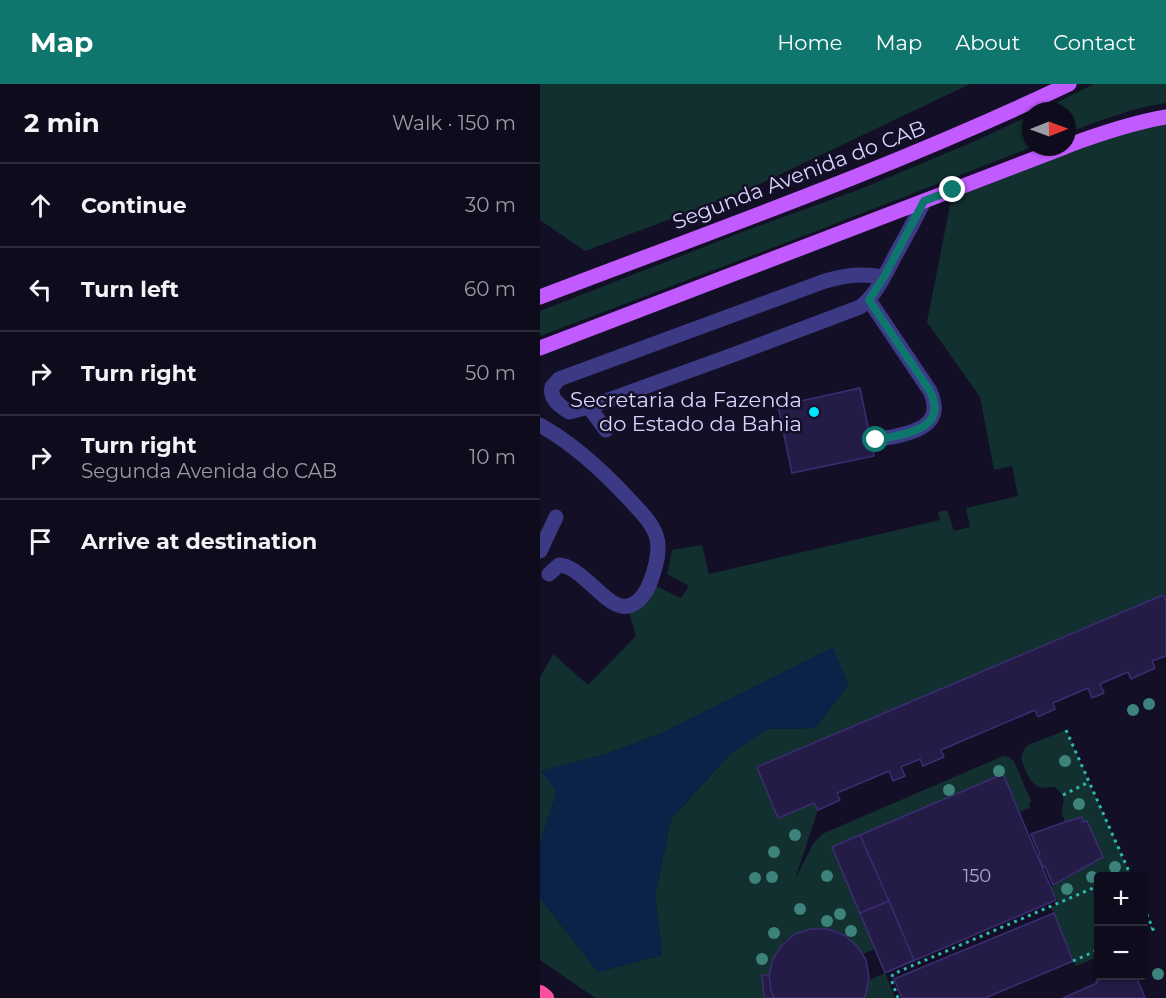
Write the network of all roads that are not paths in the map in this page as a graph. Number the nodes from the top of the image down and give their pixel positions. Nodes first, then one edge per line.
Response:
1 (1069, 84) edge
2 (1166, 117) edge
3 (1076, 143) edge
4 (1042, 156) edge
5 (924, 201) junction
6 (884, 277) junction
7 (540, 297) edge
8 (869, 300) junction
9 (540, 348) edge
10 (589, 407) junction
11 (540, 425) edge
12 (606, 430) dead end
13 (876, 440) dead end
14 (556, 517) dead end
15 (540, 553) edge
16 (540, 994) edge
17 (545, 998) edge

1 - 7 main road, Segunda Avenida do CAB
2 - 3 main road
4 - 5 main road
5 - 6 lane
5 - 9 main road
6 - 8 lane
6 - 10 lane
8 - 10 lane
8 - 13 lane
10 - 12 lane
11 - 15 lane
14 - 15 lane
16 - 17 highway

